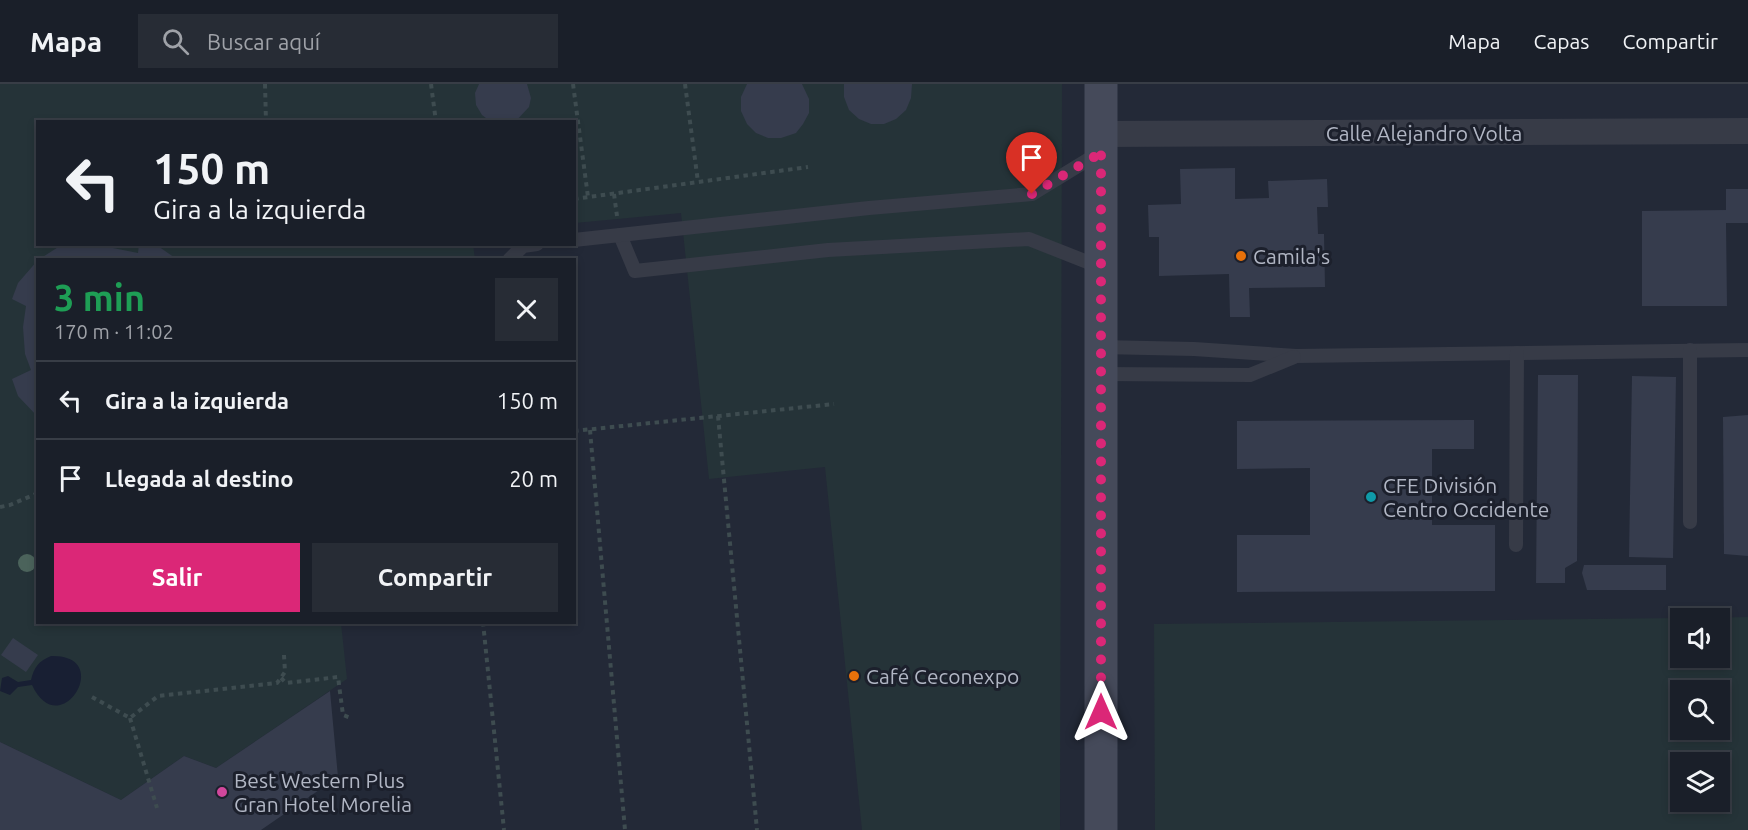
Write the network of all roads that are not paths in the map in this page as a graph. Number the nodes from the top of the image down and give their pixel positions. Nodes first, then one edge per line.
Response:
1 (1101, 84) edge
2 (1748, 131) edge
3 (1101, 141) junction
4 (620, 235) junction
5 (576, 240) edge
6 (523, 246) edge
7 (511, 258) edge
8 (1101, 273) junction
9 (1748, 350) edge
10 (1690, 351) junction
11 (1517, 353) junction
12 (1296, 356) junction
13 (1101, 360) junction
14 (1690, 522) dead end
15 (1516, 545) dead end
16 (1101, 830) edge

1 - 3 street
2 - 3 street, Calle Alejandro Volta
3 - 4 lane
3 - 8 street
4 - 5 lane
4 - 8 lane
6 - 7 lane
8 - 13 street
9 - 10 lane
10 - 11 lane
10 - 14 lane
11 - 12 lane
11 - 15 lane
12 - 13 lane
12 - 13 lane
13 - 16 street

